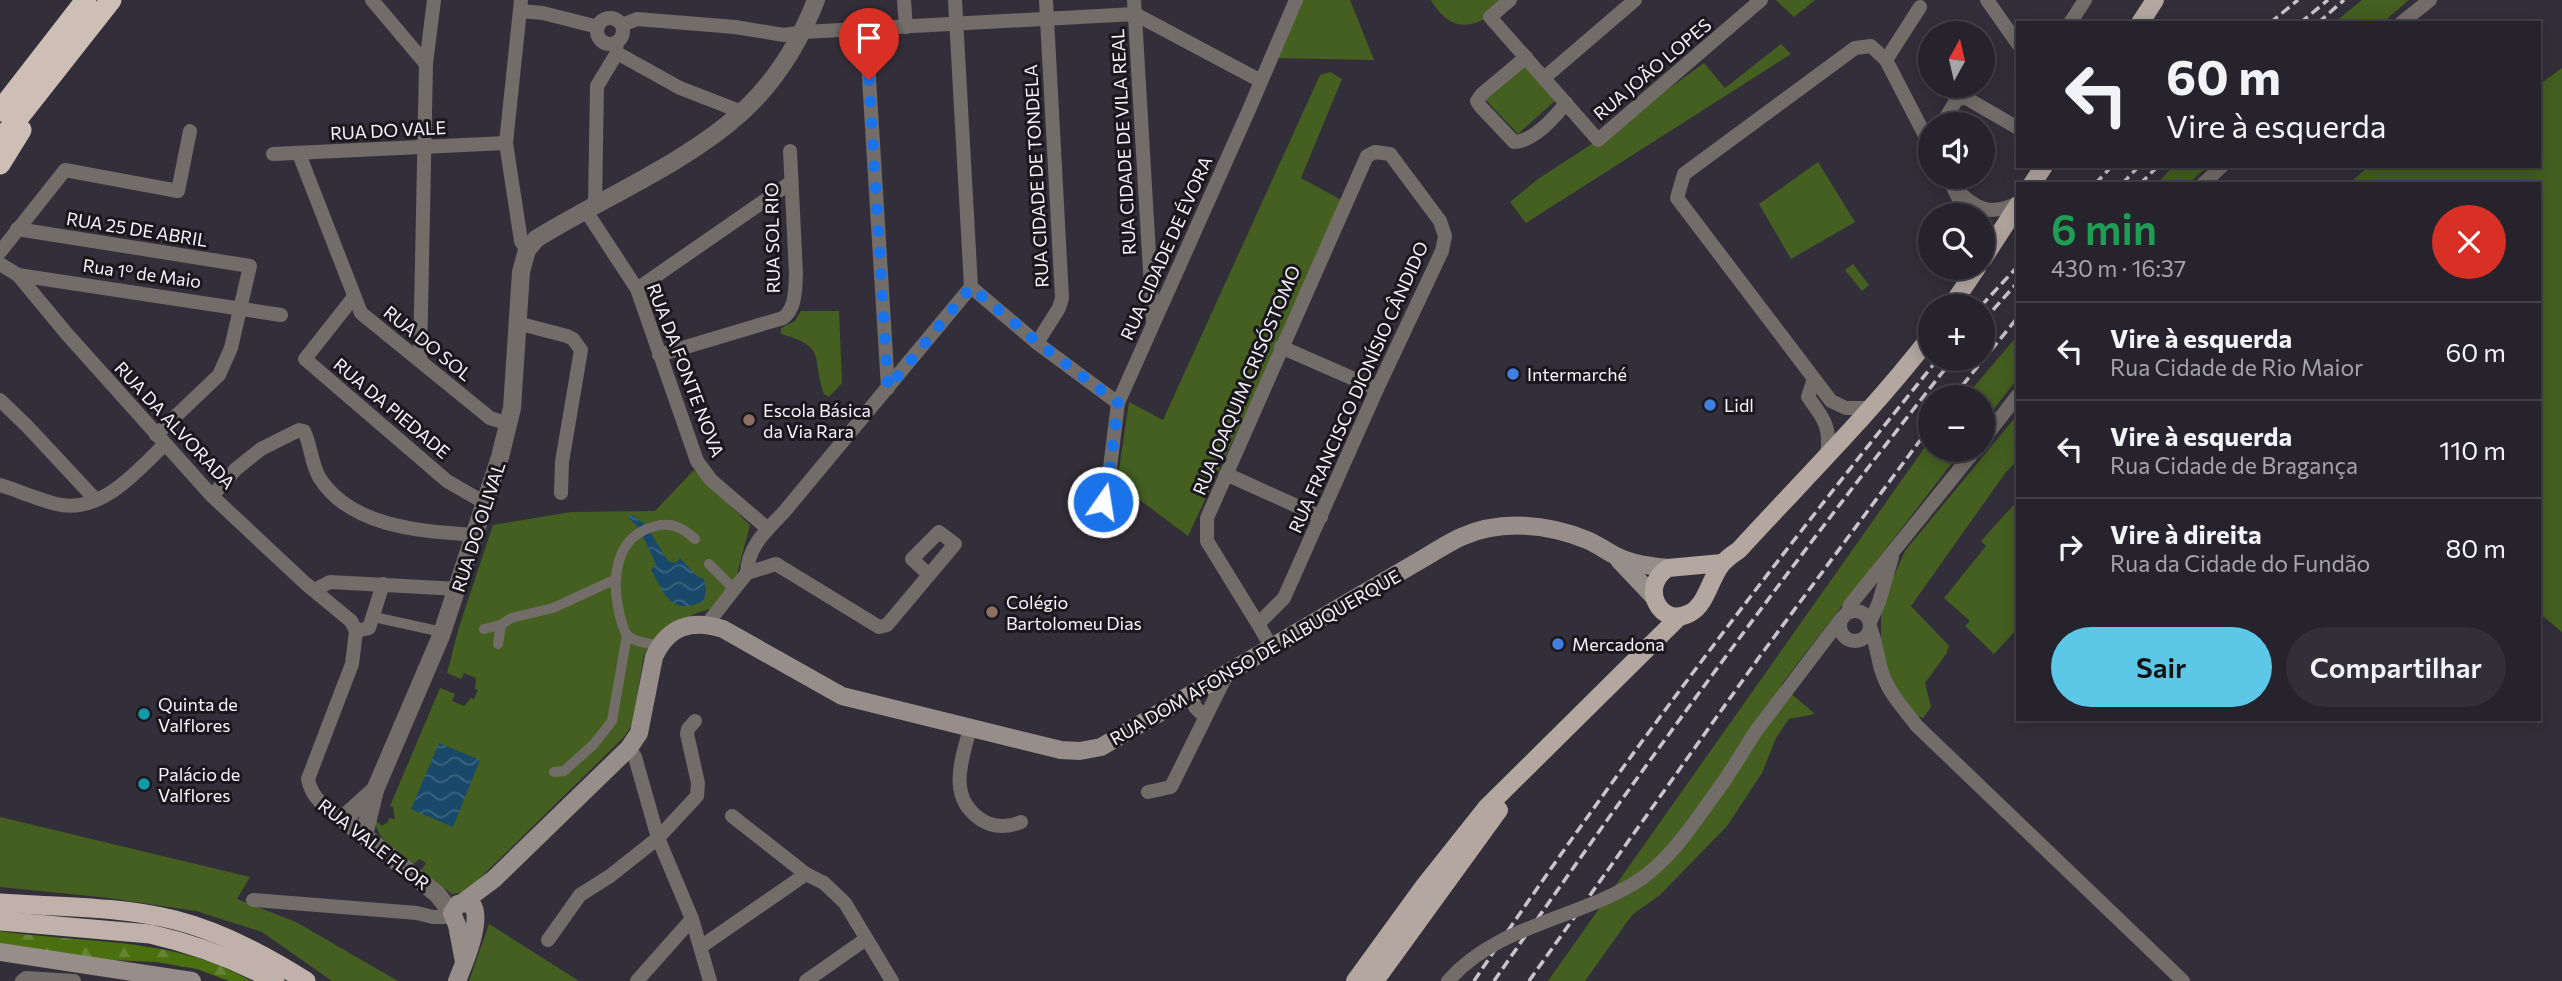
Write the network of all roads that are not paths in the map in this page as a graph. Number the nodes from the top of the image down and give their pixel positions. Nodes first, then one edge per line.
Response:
1 (86, 0) edge
2 (111, 0) edge
3 (372, 0) edge
4 (435, 0) edge
5 (816, 0) edge
6 (904, 0) edge
7 (955, 0) edge
8 (1046, 0) edge
9 (1296, 0) edge
10 (1510, 0) edge
11 (1635, 0) edge
12 (1761, 0) edge
13 (1987, 0) edge
14 (2085, 0) edge
15 (2155, 0) edge
16 (2430, 0) edge
17 (521, 5) edge
18 (1745, 5) edge
19 (1134, 7) edge
20 (1920, 7) dead end
21 (1047, 20) junction
22 (2071, 21) edge
23 (2141, 21) edge
24 (2404, 21) edge
25 (957, 24) junction
26 (622, 25) junction
27 (598, 27) junction
28 (906, 27) junction
29 (866, 29) junction
30 (804, 32) junction
31 (2016, 41) edge
32 (617, 48) junction
33 (1526, 57) junction
34 (1886, 60) junction
35 (426, 64) junction
36 (1544, 78) junction
37 (49, 79) junction
38 (1261, 81) junction
39 (1566, 103) junction
40 (0, 110) edge
41 (742, 112) junction
42 (1949, 112) edge
43 (1990, 112) edge
44 (1995, 115) edge
45 (1918, 121) edge
46 (2016, 127) edge
47 (190, 131) dead end
48 (0, 141) edge
49 (506, 143) junction
50 (424, 148) junction
51 (790, 151) dead end
52 (1375, 152) joint
53 (273, 154) dead end
54 (299, 154) junction
55 (0, 164) edge
56 (2220, 168) edge
57 (2205, 182) edge
58 (790, 183) junction
59 (1959, 189) edge
60 (2016, 205) edge
61 (2016, 207) edge
62 (590, 208) junction
63 (17, 229) junction
64 (1995, 240) edge
65 (527, 250) junction
66 (0, 252) edge
67 (0, 264) edge
68 (18, 275) junction
69 (971, 287) junction
70 (637, 289) junction
71 (354, 298) junction
72 (240, 307) junction
73 (281, 315) dead end
74 (517, 323) junction
75 (1153, 324) junction
76 (1037, 342) junction
77 (1281, 347) junction
78 (1918, 351) edge
79 (659, 355) junction
80 (420, 361) junction
81 (1814, 379) junction
82 (888, 388) junction
83 (1377, 389) junction
84 (2016, 398) edge
85 (0, 400) edge
86 (1118, 403) junction
87 (1869, 408) junction
88 (509, 424) junction
89 (1995, 425) edge
90 (160, 440) junction
91 (1827, 455) junction
92 (1965, 462) edge
93 (1226, 474) junction
94 (0, 485) edge
95 (561, 493) dead end
96 (212, 496) junction
97 (95, 499) junction
98 (485, 503) junction
99 (1321, 517) junction
100 (1097, 519) dead end
101 (768, 529) junction
102 (474, 535) junction
103 (695, 539) dead end
104 (1893, 552) junction
105 (1617, 557) junction
106 (709, 564) dead end
107 (1722, 564) junction
108 (1674, 567) junction
109 (747, 573) junction
110 (929, 575) dead end
111 (614, 580) junction
112 (383, 584) junction
113 (458, 589) junction
114 (734, 589) junction
115 (314, 590) junction
116 (1704, 596) junction
117 (1655, 600) junction
118 (1844, 615) junction
119 (374, 617) junction
120 (1679, 617) junction
121 (707, 624) junction
122 (1258, 624) junction
123 (500, 625) junction
124 (1870, 625) junction
125 (353, 626) junction
126 (484, 629) dead end
127 (442, 632) junction
128 (627, 635) junction
129 (1846, 638) junction
130 (1861, 640) junction
131 (498, 644) dead end
132 (659, 646) junction
133 (1272, 648) junction
134 (1644, 649) junction
135 (1815, 653) junction
136 (1877, 656) junction
137 (1203, 694) junction
138 (1205, 717) junction
139 (695, 722) dead end
140 (970, 728) junction
141 (629, 748) junction
142 (1541, 754) junction
143 (554, 772) dead end
144 (375, 790) junction
145 (1148, 792) dead end
146 (732, 816) dead end
147 (343, 819) junction
148 (1021, 822) dead end
149 (364, 835) junction
150 (658, 838) junction
151 (806, 874) junction
152 (437, 894) junction
153 (253, 900) dead end
154 (0, 903) edge
155 (417, 913) junction
156 (462, 914) junction
157 (692, 919) junction
158 (0, 921) edge
159 (866, 939) junction
160 (548, 940) dead end
161 (702, 946) junction
162 (0, 952) edge
163 (22, 981) edge
164 (74, 981) edge
165 (192, 981) edge
166 (275, 981) edge
167 (306, 981) edge
168 (457, 981) edge
169 (637, 981) edge
170 (710, 981) edge
171 (806, 981) edge
172 (892, 981) edge
173 (1355, 981) edge
174 (1375, 981) edge
175 (1448, 981) edge
176 (2183, 981) edge

1 - 40 highway
2 - 37 highway
3 - 35 street
4 - 35 street
5 - 30 street
6 - 28 street
7 - 25 street
8 - 21 street, RUA CIDADE DE TONDELA
9 - 38 street, RUA CIDADE DE ÉVORA
10 - 33 street
11 - 36 street
12 - 18 street, RUA JOÃO LOPES
13 - 31 street
14 - 22 street
15 - 23 main road
16 - 24 street
17 - 27 street
17 - 49 street
18 - 39 street, RUA JOÃO LOPES
19 - 21 street
19 - 38 street
19 - 75 street, RUA CIDADE DE VILA REAL
20 - 34 street
21 - 25 street
21 - 76 street, RUA CIDADE DE TONDELA
25 - 28 street
25 - 69 street
26 - 27 street
26 - 30 street
26 - 32 street
27 - 32 street
28 - 29 street
29 - 30 street
29 - 82 street
30 - 41 street
32 - 41 street
32 - 62 street
33 - 36 street
33 - 39 street
34 - 45 street
34 - 81 street
35 - 50 street
36 - 39 street
37 - 48 highway
37 - 55 highway
38 - 75 street, RUA CIDADE DE ÉVORA
41 - 62 street
42 - 43 street
44 - 46 street
47 - 63 street
49 - 50 street, RUA DO VALE
49 - 65 street
50 - 54 street, RUA DO VALE
50 - 80 street
51 - 58 street, RUA SOL RIO
52 - 77 street, RUA JOAQUIM CRISÓSTOMO
52 - 83 street, RUA FRANCISCO DIONÍSIO CÂNDIDO
53 - 54 street, RUA DO VALE
54 - 71 street, RUA DO SOL
56 - 57 street
58 - 70 street
58 - 79 street, RUA SOL RIO
59 - 60 street
61 - 64 main road
62 - 65 street
62 - 70 street, RUA DA FONTE NOVA
63 - 66 street
63 - 72 street, RUA 25 DE ABRIL
65 - 74 street, RUA DO OLIVAL
67 - 68 street, Rua 1º de Maio
68 - 72 street, Rua 1º de Maio
68 - 90 street, RUA DA ALVORADA
69 - 76 street
69 - 82 street
70 - 79 street, RUA DA FONTE NOVA
71 - 80 street, RUA DO SOL
71 - 98 street, RUA DA PIEDADE
72 - 73 street, Rua 1º de Maio
72 - 90 street
74 - 88 street, RUA DO OLIVAL
74 - 95 street
75 - 86 street, RUA CIDADE DE ÉVORA
76 - 86 street
77 - 83 street
77 - 93 street, RUA JOAQUIM CRISÓSTOMO
78 - 87 main road
79 - 101 street, RUA DA FONTE NOVA
80 - 88 street, RUA DO SOL
81 - 87 street
81 - 91 street
82 - 101 street
83 - 99 street, RUA FRANCISCO DIONÍSIO CÂNDIDO
84 - 89 street
85 - 97 street
86 - 100 street, RUA CIDADE DE ÉVORA
87 - 91 main road
88 - 98 street, RUA DO OLIVAL
90 - 96 street, RUA DA ALVORADA
90 - 97 street
91 - 107 main road
92 - 104 street
93 - 99 street
93 - 122 street, RUA JOAQUIM CRISÓSTOMO
94 - 97 street
96 - 102 street
96 - 115 street, RUA DA ALVORADA
98 - 102 street, RUA DO OLIVAL
99 - 122 street, RUA FRANCISCO DIONÍSIO CÂNDIDO
101 - 109 street
102 - 113 street, RUA DO OLIVAL
103 - 111 street
104 - 118 street
104 - 124 street
105 - 108 main road, RUA DOM AFONSO DE ALBUQUERQUE
105 - 117 main road, RUA DOM AFONSO DE ALBUQUERQUE
105 - 133 main road, RUA DOM AFONSO DE ALBUQUERQUE
106 - 114 street
107 - 108 main road
107 - 116 main road
108 - 116 main road
108 - 117 main road
109 - 110 street
109 - 114 street
111 - 123 street
111 - 128 street
112 - 113 street
112 - 115 street
112 - 119 street
113 - 127 street, RUA DO OLIVAL
114 - 121 street
115 - 125 street, RUA DA ALVORADA
116 - 120 main road
117 - 120 main road
117 - 134 main road
118 - 124 street
118 - 129 street
118 - 135 street
119 - 125 street
119 - 127 street
120 - 134 main road
121 - 132 main road
121 - 140 main road, RUA DOM AFONSO DE ALBUQUERQUE
122 - 133 street
123 - 126 street
123 - 131 street
124 - 130 street
124 - 136 street
125 - 147 street, RUA VALE FLOR
127 - 144 street, RUA DO OLIVAL
128 - 132 street
128 - 143 street
129 - 130 street
129 - 135 street
130 - 136 street
132 - 141 main road
133 - 137 main road, RUA DOM AFONSO DE ALBUQUERQUE
134 - 142 main road
135 - 175 street, bridge
136 - 176 street
137 - 138 street
137 - 138 street
137 - 140 main road, RUA DOM AFONSO DE ALBUQUERQUE
138 - 145 street
139 - 150 street
140 - 148 street
141 - 150 street
141 - 156 main road
142 - 173 main road
142 - 174 main road
144 - 147 street, RUA DO OLIVAL
144 - 149 street, RUA DO OLIVAL
146 - 151 street
147 - 149 street, RUA VALE FLOR
149 - 152 street, RUA VALE FLOR
150 - 157 street
150 - 160 street
151 - 159 street
151 - 161 street
152 - 155 street
152 - 156 street, RUA VALE FLOR
153 - 155 street
154 - 167 highway
155 - 156 street
156 - 168 main road
157 - 161 street
157 - 169 street
158 - 166 highway
159 - 171 street
159 - 172 street
161 - 170 street
162 - 165 main road
163 - 164 street

